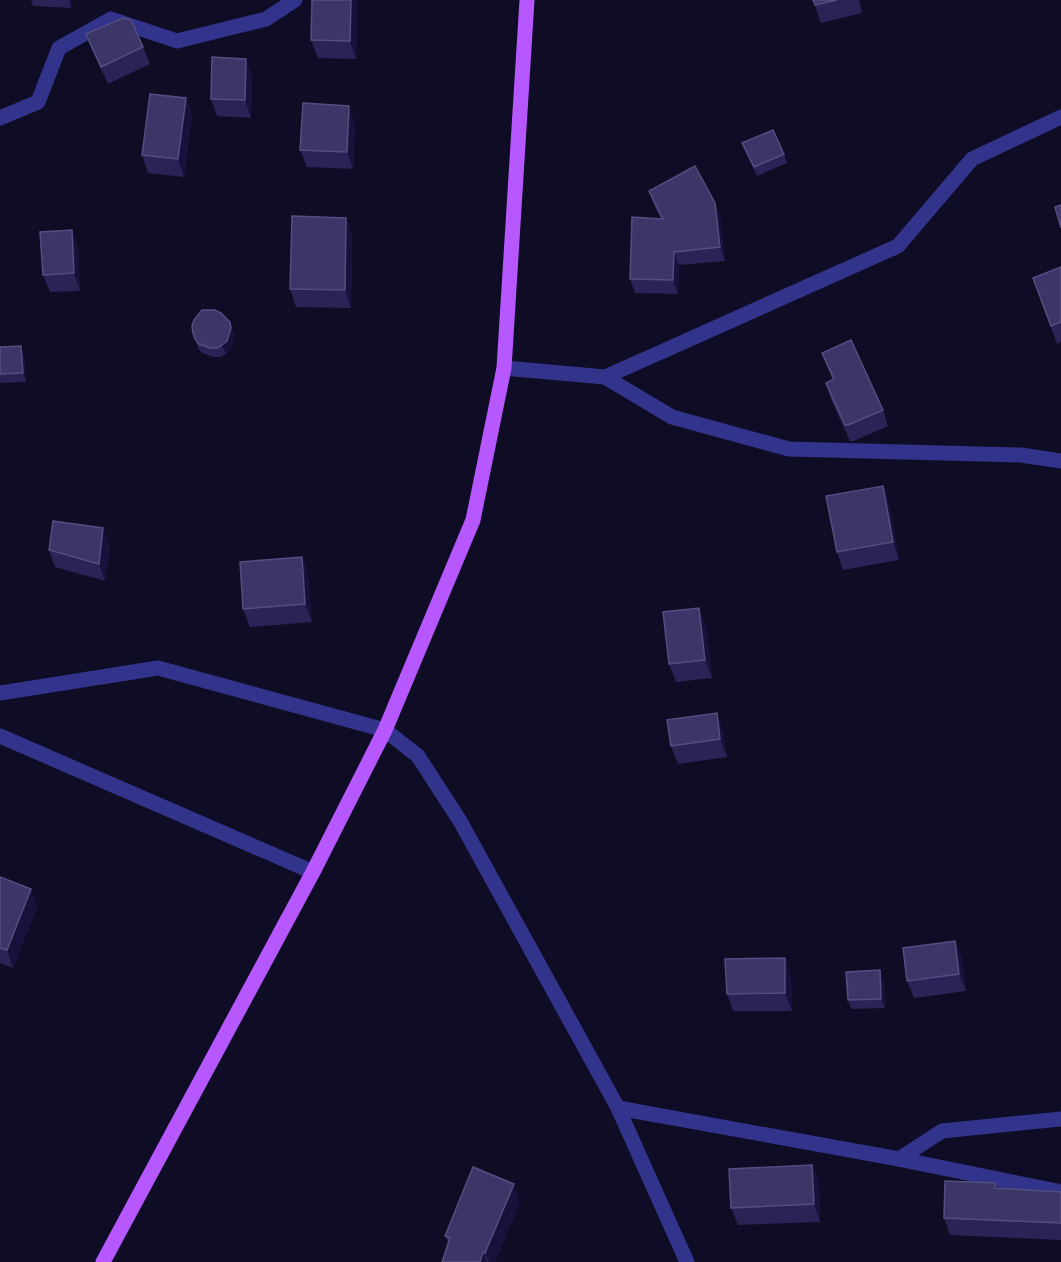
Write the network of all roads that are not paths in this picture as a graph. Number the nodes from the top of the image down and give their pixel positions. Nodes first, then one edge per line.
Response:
1 (295, 0) edge
2 (527, 0) edge
3 (1061, 117) edge
4 (0, 118) edge
5 (504, 368) junction
6 (605, 377) junction
7 (1061, 461) edge
8 (0, 693) edge
9 (385, 730) junction
10 (0, 735) edge
11 (313, 872) junction
12 (618, 1108) junction
13 (1061, 1119) edge
14 (899, 1159) junction
15 (1061, 1192) edge
16 (103, 1262) edge
17 (687, 1262) edge

1 - 4 street
2 - 5 main road
3 - 6 street
5 - 6 street
5 - 9 main road
6 - 7 street
8 - 9 street
9 - 11 main road
9 - 12 street
10 - 11 street
11 - 16 main road
12 - 14 street
12 - 17 street
13 - 14 street
14 - 15 street

